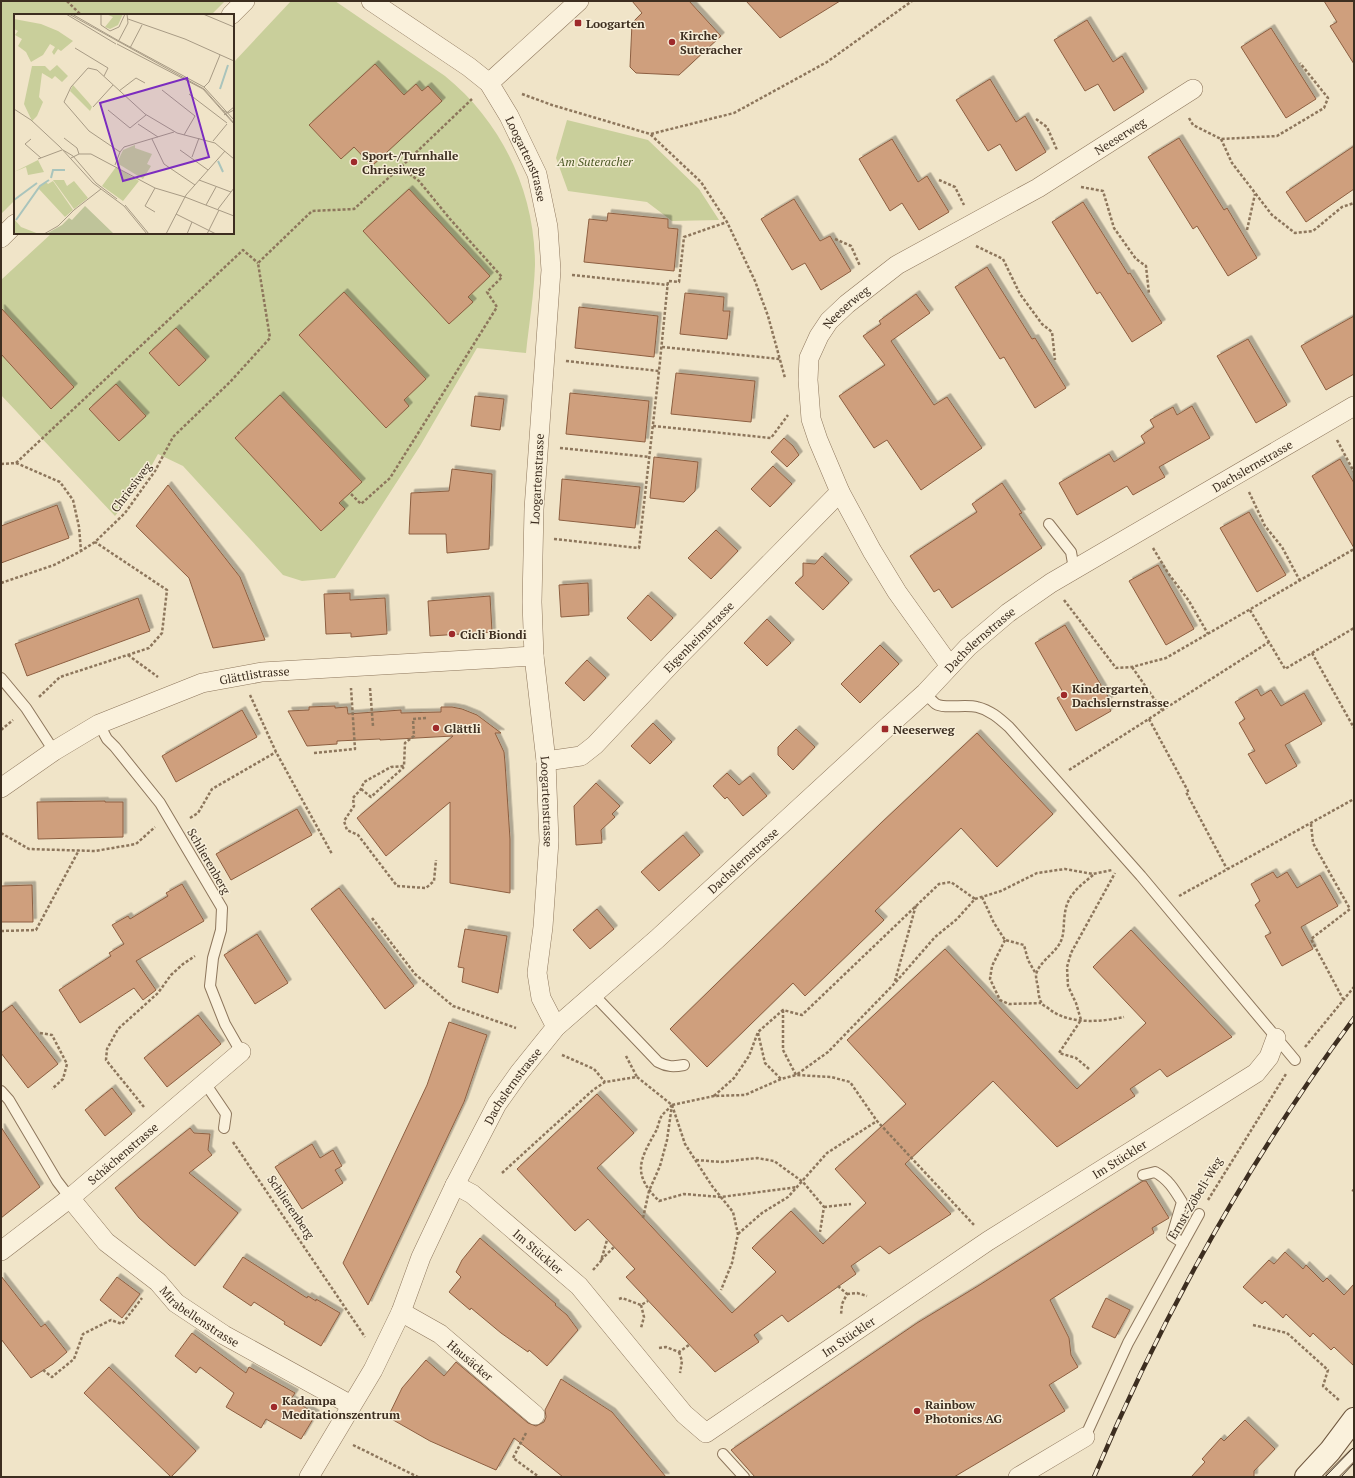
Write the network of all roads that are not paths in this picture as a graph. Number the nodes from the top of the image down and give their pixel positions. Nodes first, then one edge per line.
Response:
1 (245, 1) edge
2 (371, 1) edge
3 (579, 1) edge
4 (232, 14) edge
5 (482, 89) junction
6 (1186, 93) road end
7 (14, 225) edge
8 (1, 238) edge
9 (1354, 406) edge
10 (840, 492) junction
11 (1049, 524) dead end
12 (1074, 569) junction
13 (534, 656) junction
14 (950, 666) junction
15 (1, 678) edge
16 (925, 693) junction
17 (99, 724) junction
18 (54, 751) junction
19 (546, 761) junction
20 (1, 788) edge
21 (593, 994) junction
22 (556, 1027) junction
23 (1276, 1038) junction
24 (241, 1052) joint
25 (1295, 1060) road end
26 (684, 1065) dead end
27 (205, 1083) junction
28 (1, 1091) edge
29 (224, 1128) road end
30 (1143, 1175) dead end
31 (455, 1185) junction
32 (70, 1198) junction
33 (1199, 1214) road end
34 (1183, 1243) junction
35 (1, 1251) edge
36 (401, 1312) junction
37 (351, 1405) junction
38 (535, 1415) road end
39 (1354, 1419) edge
40 (1084, 1438) joint
41 (723, 1454) dead end
42 (1354, 1454) edge
43 (309, 1477) edge
44 (744, 1477) edge
45 (1018, 1477) edge
46 (1306, 1477) edge
47 (1331, 1477) edge

1 - 4 street
2 - 5 street, Loogartenstrasse
3 - 5 street
5 - 13 street, Loogartenstrasse
6 - 10 street, Neeserweg
7 - 8 street
9 - 12 street, Dachslernstrasse
10 - 14 street, Neeserweg
10 - 19 street, Eigenheimstrasse
11 - 12 lane
12 - 14 street, Dachslernstrasse
13 - 17 street, Glättlistrasse
13 - 19 street, Loogartenstrasse
14 - 16 street, Dachslernstrasse
15 - 18 lane
16 - 21 street, Dachslernstrasse
16 - 23 lane
17 - 18 street, Glättlistrasse
17 - 24 lane, Schlierenberg
18 - 20 street, Glättlistrasse
19 - 22 street, Loogartenstrasse
21 - 22 street, Dachslernstrasse
21 - 26 lane
22 - 31 street, Dachslernstrasse
23 - 25 lane
23 - 31 street, Im Stückler
24 - 27 street, Schächenstrasse
27 - 29 lane
27 - 32 street, Schächenstrasse
28 - 32 lane
30 - 34 lane
31 - 36 street, Dachslernstrasse
32 - 35 street, Schächenstrasse
32 - 37 street, Mirabellenstrasse
33 - 34 lane, Ernst-Zöbeli-Weg
34 - 40 lane, Ernst-Zöbeli-Weg
36 - 37 street, Dachslernstrasse
36 - 38 street, Hausäcker
37 - 43 street, Dachslernstrasse
39 - 46 street
40 - 45 street
41 - 44 lane
42 - 47 lane

